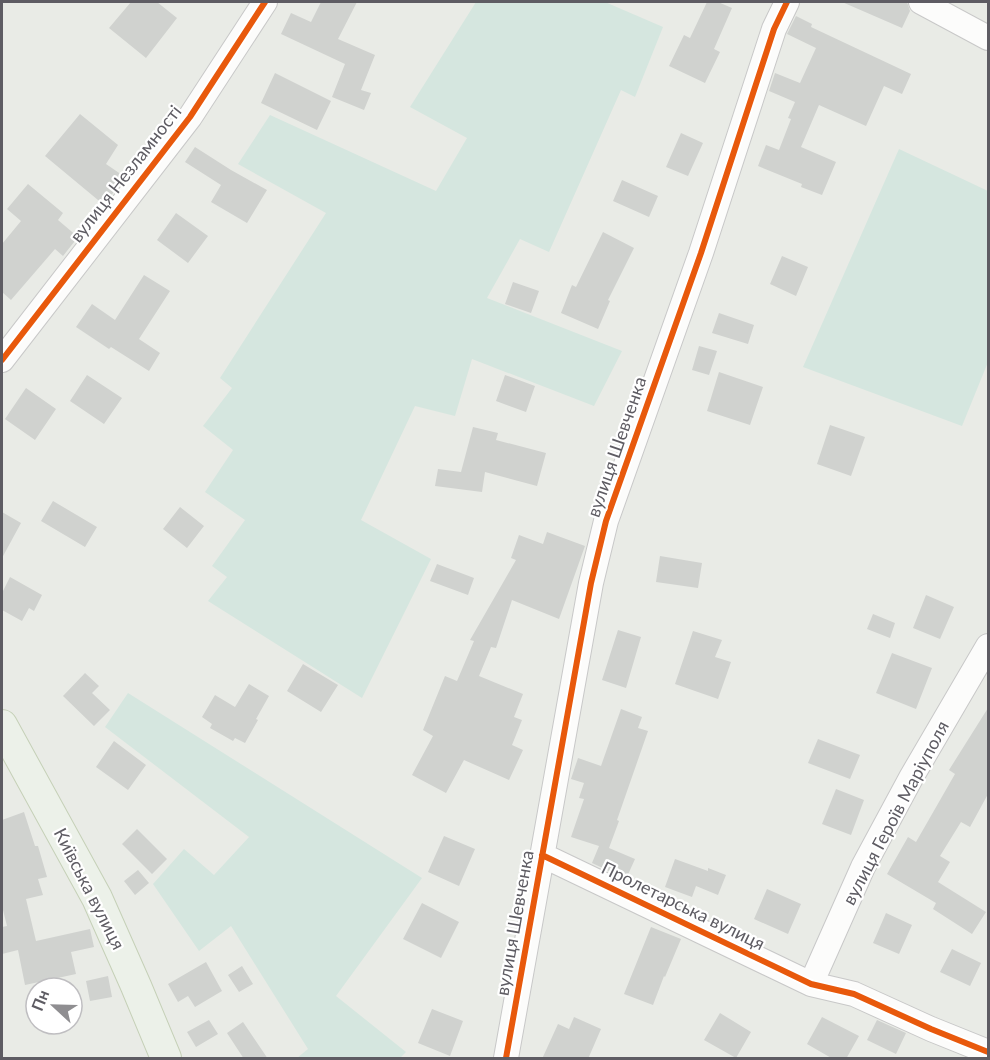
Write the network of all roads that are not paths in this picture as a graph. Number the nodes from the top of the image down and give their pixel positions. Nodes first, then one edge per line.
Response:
1 (265, 2) edge
2 (787, 2) edge
3 (921, 2) edge
4 (988, 38) edge
5 (2, 360) edge
6 (988, 646) edge
7 (2, 725) edge
8 (542, 855) junction
9 (811, 984) junction
10 (988, 1052) edge
11 (166, 1059) edge
12 (506, 1059) edge

1 - 5 street, вулиця Незламності
2 - 8 street, вулиця Шевченка
3 - 4 street
6 - 9 street, вулиця Героїв Маріуполя
7 - 11 main road, Київська вулиця
8 - 9 street, Пролетарська вулиця
8 - 12 street, вулиця Шевченка
9 - 10 street, Пролетарська вулиця

